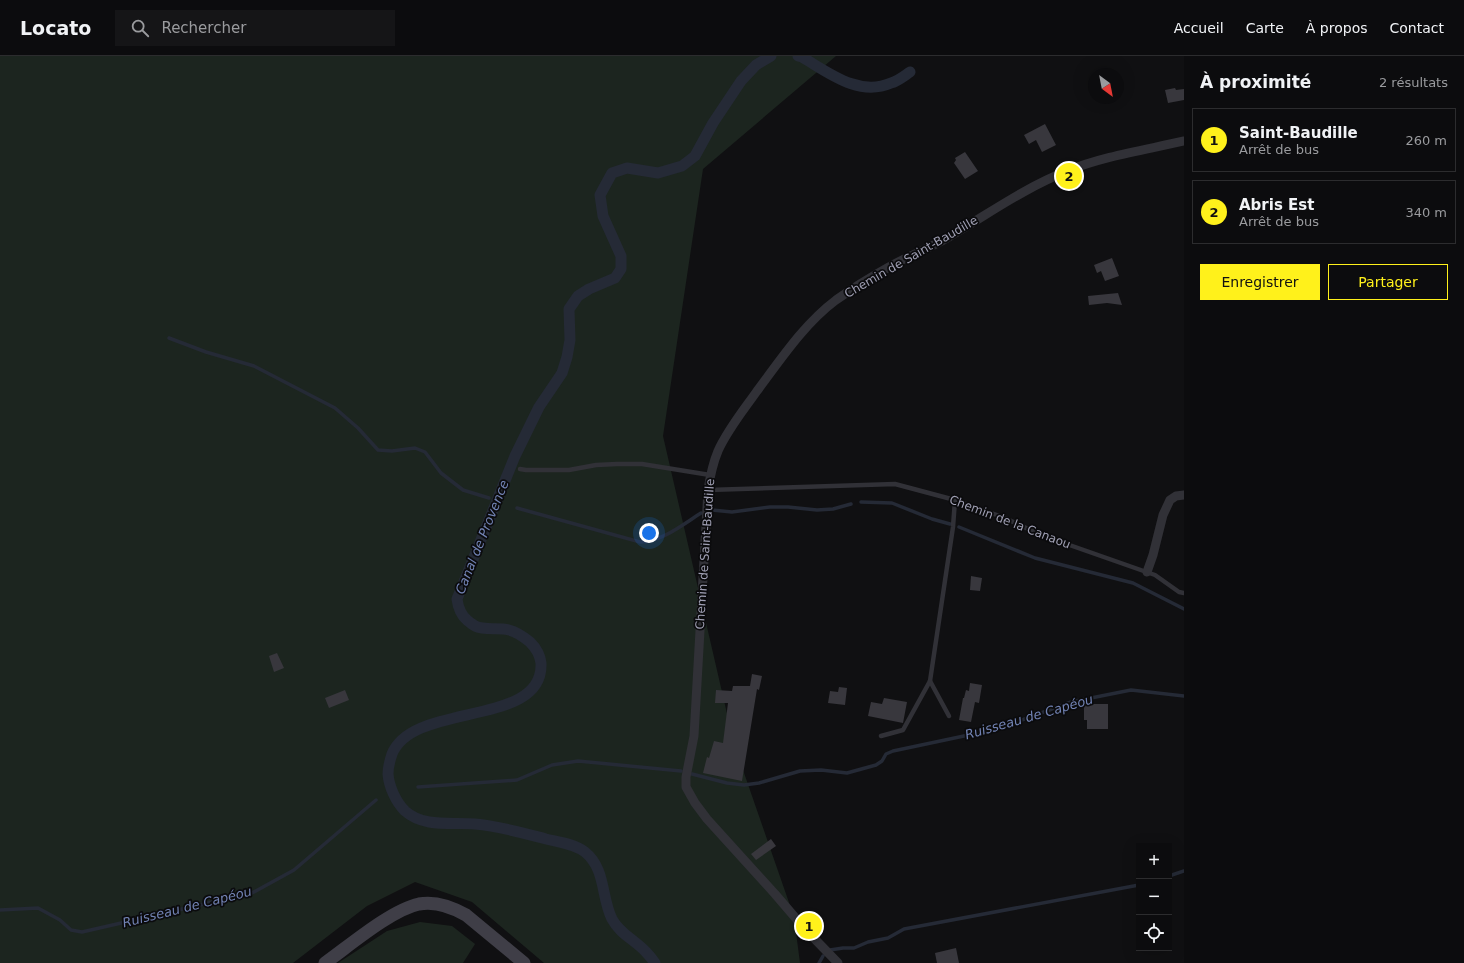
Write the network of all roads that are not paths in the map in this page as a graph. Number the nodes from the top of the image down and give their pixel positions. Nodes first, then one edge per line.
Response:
1 (1184, 141) edge
2 (520, 469) dead end
3 (710, 475) junction
4 (708, 490) junction
5 (1184, 495) edge
6 (955, 500) junction
7 (1147, 572) junction
8 (1184, 593) edge
9 (930, 681) junction
10 (949, 716) dead end
11 (881, 736) dead end
12 (325, 963) edge
13 (524, 963) edge
14 (838, 963) edge

1 - 3 street, Chemin de Saint-Baudille
2 - 3 lane
3 - 4 street, Chemin de Saint-Baudille
4 - 6 lane, Chemin de la Canaou
4 - 14 street, Chemin de Saint-Baudille
5 - 7 street
6 - 7 lane, Chemin de la Canaou
6 - 9 lane
7 - 8 lane, Chemin de la Canaou
9 - 10 lane
9 - 11 lane
12 - 13 street

